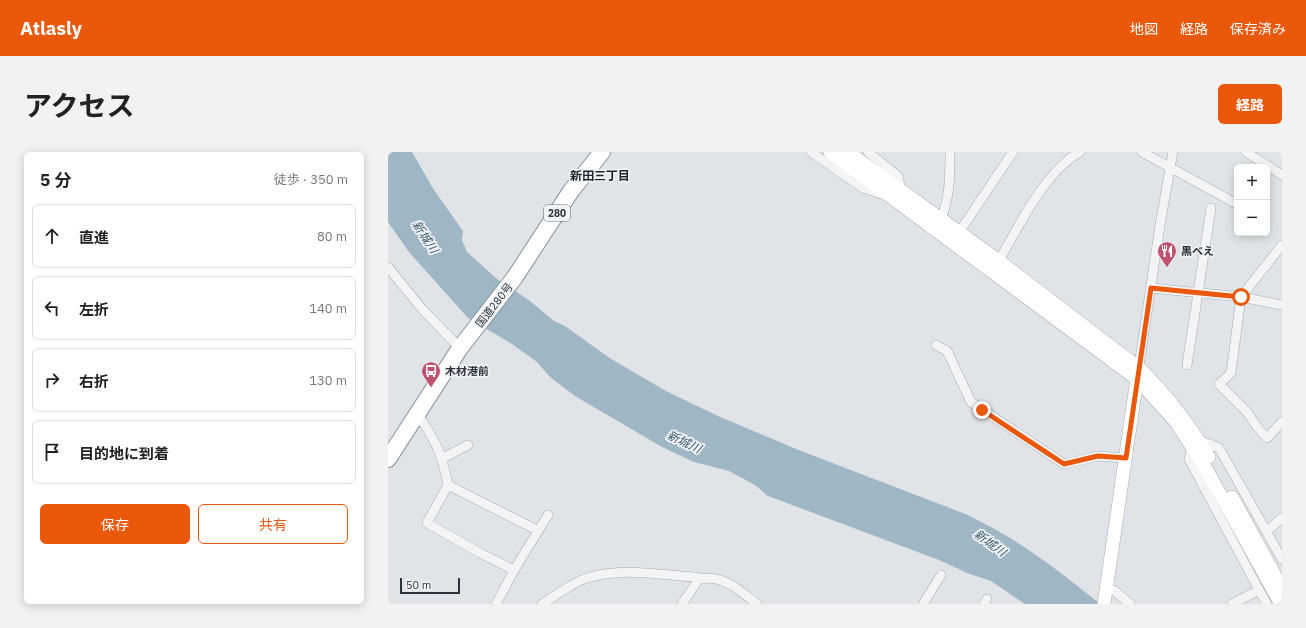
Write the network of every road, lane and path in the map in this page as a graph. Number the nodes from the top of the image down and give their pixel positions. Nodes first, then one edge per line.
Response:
1 (602, 152) edge
2 (811, 152) edge
3 (830, 152) edge
4 (848, 152) edge
5 (868, 152) edge
6 (950, 152) edge
7 (1013, 152) edge
8 (1080, 152) edge
9 (1142, 152) edge
10 (1173, 152) edge
11 (1246, 152) edge
12 (1260, 164) edge
13 (1170, 167) junction
14 (1270, 173) edge
15 (1282, 175) edge
16 (896, 194) junction
17 (1234, 202) edge
18 (1210, 208) dead end
19 (941, 219) junction
20 (956, 237) junction
21 (1282, 245) edge
22 (999, 261) junction
23 (388, 267) edge
24 (1151, 288) junction
25 (1198, 292) junction
26 (1241, 297) junction
27 (1282, 305) edge
28 (936, 345) dead end
29 (460, 348) junction
30 (1188, 365) dead end
31 (1138, 374) junction
32 (418, 415) junction
33 (1282, 422) edge
34 (1195, 444) junction
35 (468, 445) dead end
36 (443, 458) junction
37 (1126, 458) junction
38 (388, 459) edge
39 (448, 485) junction
40 (548, 515) dead end
41 (1282, 518) edge
42 (537, 530) junction
43 (1267, 531) junction
44 (1282, 559) edge
45 (514, 570) junction
46 (941, 575) dead end
47 (698, 579) junction
48 (1282, 588) edge
49 (1259, 590) junction
50 (1105, 596) edge
51 (496, 604) edge
52 (542, 604) edge
53 (682, 604) edge
54 (757, 604) edge
55 (923, 604) edge
56 (1130, 604) edge
57 (1232, 604) edge
58 (1267, 604) edge
59 (1280, 604) edge

1 - 29 highway, 国道280号 / 280
2 - 16 street
3 - 16 street
4 - 16 street
5 - 16 street
6 - 19 street
7 - 20 street
8 - 22 street
9 - 13 street
10 - 13 street
11 - 12 street
13 - 17 street
13 - 24 street
14 - 15 street
16 - 19 street
16 - 20 street
18 - 25 street
19 - 20 street
20 - 22 street
20 - 31 street
21 - 26 street
22 - 31 street
23 - 29 street
24 - 25 street
24 - 31 street
25 - 26 street
25 - 30 street
26 - 27 street
26 - 33 street
28 - 37 street
29 - 32 highway, 国道280号 / 280
31 - 34 street
31 - 37 street
32 - 36 street
32 - 38 highway, 国道280号 / 280
34 - 43 street
34 - 48 street
34 - 49 street
34 - 59 street
35 - 36 street
36 - 39 street
37 - 50 street
39 - 42 street
39 - 45 street
40 - 42 street
41 - 43 street
42 - 45 street
43 - 44 street
45 - 51 street
46 - 55 street
47 - 52 street
47 - 53 street
47 - 54 street
49 - 57 street
49 - 58 street
50 - 56 street

